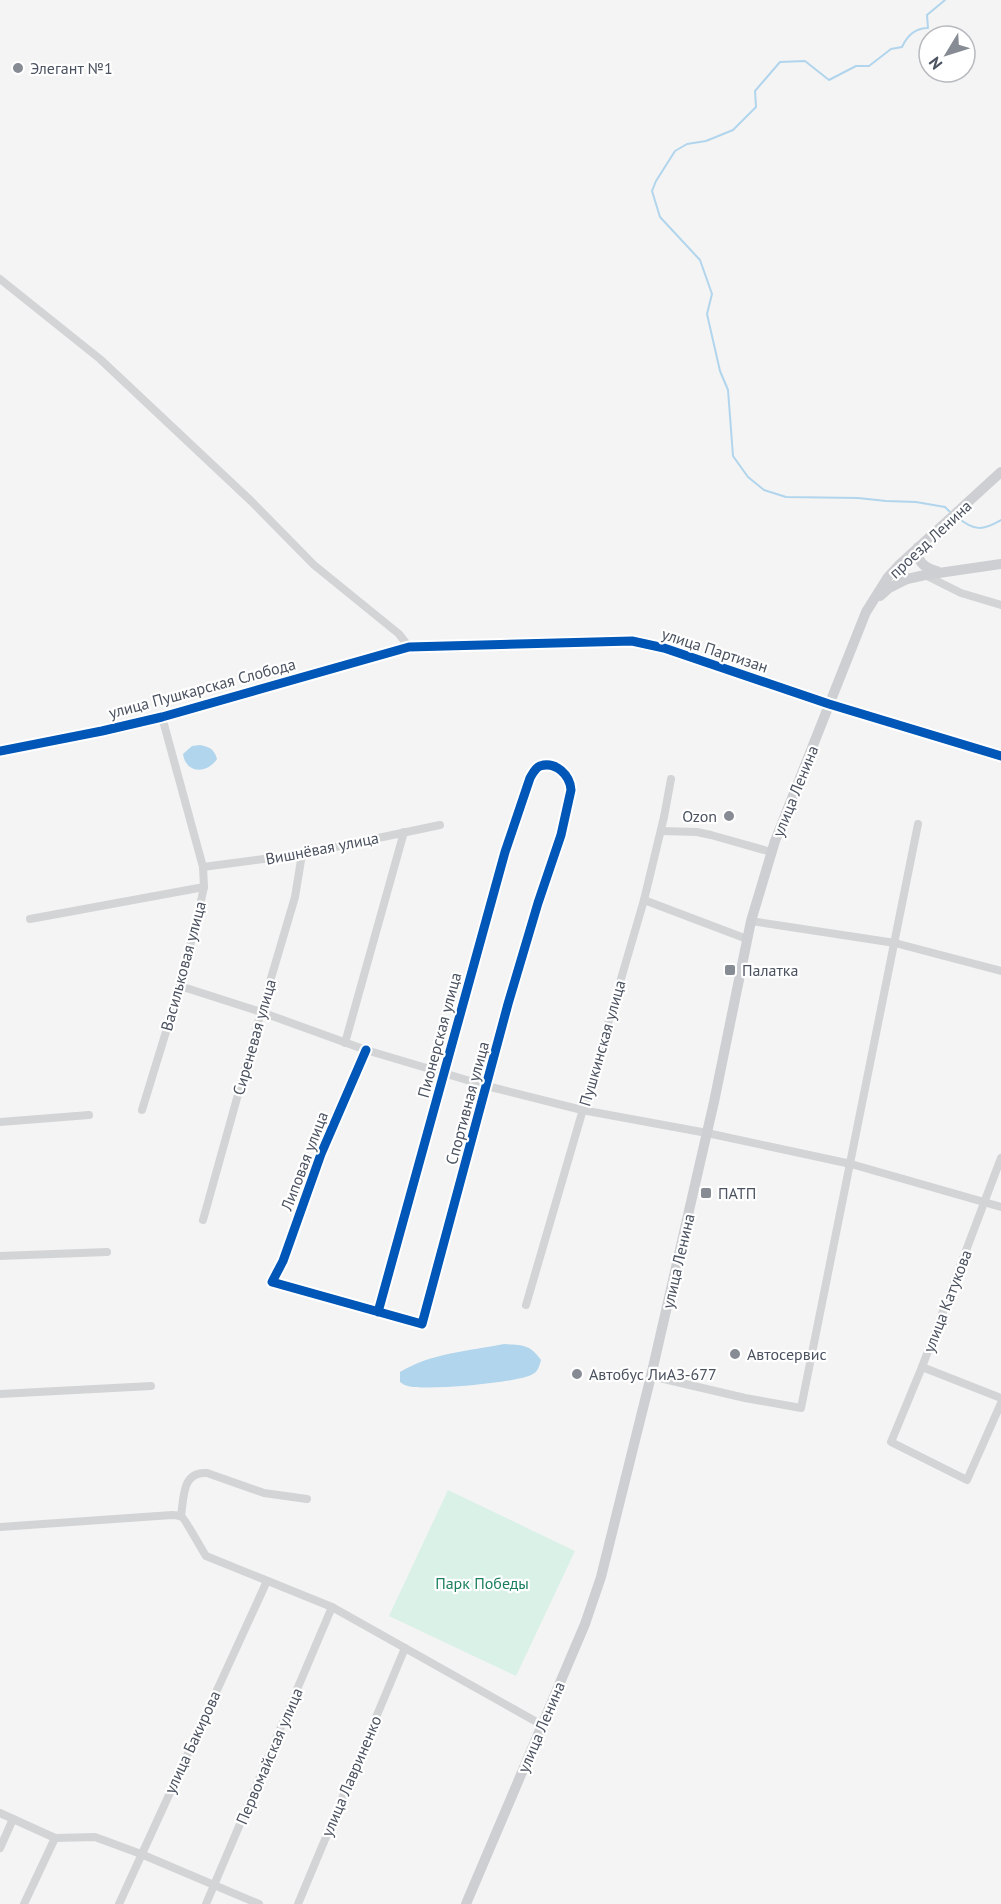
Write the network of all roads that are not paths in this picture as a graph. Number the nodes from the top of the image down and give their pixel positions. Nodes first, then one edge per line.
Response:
1 (0, 279) edge
2 (1001, 472) edge
3 (918, 547) junction
4 (1001, 564) edge
5 (943, 573) junction
6 (924, 575) junction
7 (1001, 605) edge
8 (866, 612) junction
9 (409, 646) junction
10 (829, 704) junction
11 (162, 717) junction
12 (0, 751) edge
13 (1001, 756) edge
14 (535, 769) joint
15 (671, 779) dead end
16 (918, 824) dead end
17 (440, 825) dead end
18 (661, 831) junction
19 (404, 832) junction
20 (771, 852) junction
21 (302, 854) junction
22 (202, 867) junction
23 (204, 887) junction
24 (644, 900) junction
25 (30, 919) dead end
26 (751, 921) junction
27 (747, 939) junction
28 (895, 943) junction
29 (1001, 971) edge
30 (180, 986) junction
31 (261, 1012) junction
32 (345, 1043) junction
33 (366, 1050) junction
34 (444, 1073) junction
35 (487, 1086) junction
36 (142, 1110) dead end
37 (582, 1110) junction
38 (89, 1116) dead end
39 (0, 1122) edge
40 (707, 1133) junction
41 (1001, 1158) edge
42 (851, 1164) junction
43 (985, 1201) junction
44 (1001, 1207) edge
45 (203, 1220) dead end
46 (107, 1252) dead end
47 (0, 1256) edge
48 (272, 1282) joint
49 (526, 1305) dead end
50 (378, 1312) junction
51 (922, 1367) junction
52 (651, 1376) junction
53 (151, 1386) dead end
54 (0, 1394) edge
55 (1001, 1398) edge
56 (1001, 1403) edge
57 (307, 1499) dead end
58 (181, 1516) junction
59 (0, 1527) edge
60 (267, 1581) junction
61 (332, 1607) junction
62 (405, 1648) junction
63 (542, 1725) junction
64 (0, 1813) edge
65 (13, 1819) junction
66 (55, 1838) junction
67 (0, 1848) edge
68 (141, 1854) junction
69 (214, 1885) junction
70 (24, 1904) edge
71 (119, 1904) edge
72 (206, 1904) edge
73 (259, 1904) edge
74 (298, 1904) edge
75 (466, 1904) edge

1 - 9 street
2 - 3 main road, проезд Ленина
3 - 5 main road
3 - 8 main road, проезд Ленина
4 - 5 main road
5 - 6 main road
6 - 7 street
6 - 8 main road
8 - 10 main road, улица Ленина
9 - 10 street, улица Партизан
9 - 11 street, улица Пушкарская Слобода
10 - 13 street, улица Партизан
10 - 20 main road, улица Ленина
11 - 12 street, улица Пушкарская Слобода
11 - 22 street, Васильковая улица
14 - 34 street, Пионерская улица
14 - 35 street, Спортивная улица
15 - 18 street, Пушкинская улица
16 - 28 street
17 - 19 street, Вишнёвая улица
18 - 20 street
18 - 24 street, Пушкинская улица
19 - 21 street, Вишнёвая улица
19 - 32 street
20 - 26 main road, улица Ленина
21 - 22 street, Вишнёвая улица
21 - 31 street, Сиреневая улица
22 - 23 street, Васильковая улица
23 - 25 street
23 - 30 street, Васильковая улица
24 - 27 street
24 - 37 street, Пушкинская улица
26 - 27 main road, улица Ленина
26 - 28 street
27 - 40 main road, улица Ленина
28 - 29 street
28 - 42 street
30 - 31 street
30 - 36 street, Васильковая улица
31 - 32 street
31 - 45 street, Сиреневая улица
32 - 33 street
33 - 34 street
33 - 48 street, Липовая улица
34 - 35 street
34 - 50 street, Пионерская улица
35 - 37 street
35 - 50 street, Спортивная улица
37 - 40 street
37 - 49 street, Пушкинская улица
38 - 39 street
40 - 42 street
40 - 52 main road, улица Ленина
41 - 43 street, улица Катукова
42 - 43 street
42 - 52 street
43 - 44 street
43 - 51 street, улица Катукова
46 - 47 street
48 - 50 street, Спортивная улица
51 - 55 street
51 - 56 street, улица Катукова
52 - 63 main road, улица Ленина
53 - 54 street
57 - 58 street
58 - 59 street
58 - 60 street
60 - 61 street
60 - 68 street, улица Бакирова
61 - 62 street
61 - 69 street, Первомайская улица
62 - 63 street
62 - 74 street, улица Лавриненко
63 - 75 main road, улица Ленина
64 - 65 street
65 - 66 street
65 - 67 street
66 - 68 street
66 - 70 street
68 - 69 street
68 - 71 street, улица Бакирова
69 - 72 street, Первомайская улица
69 - 73 street

